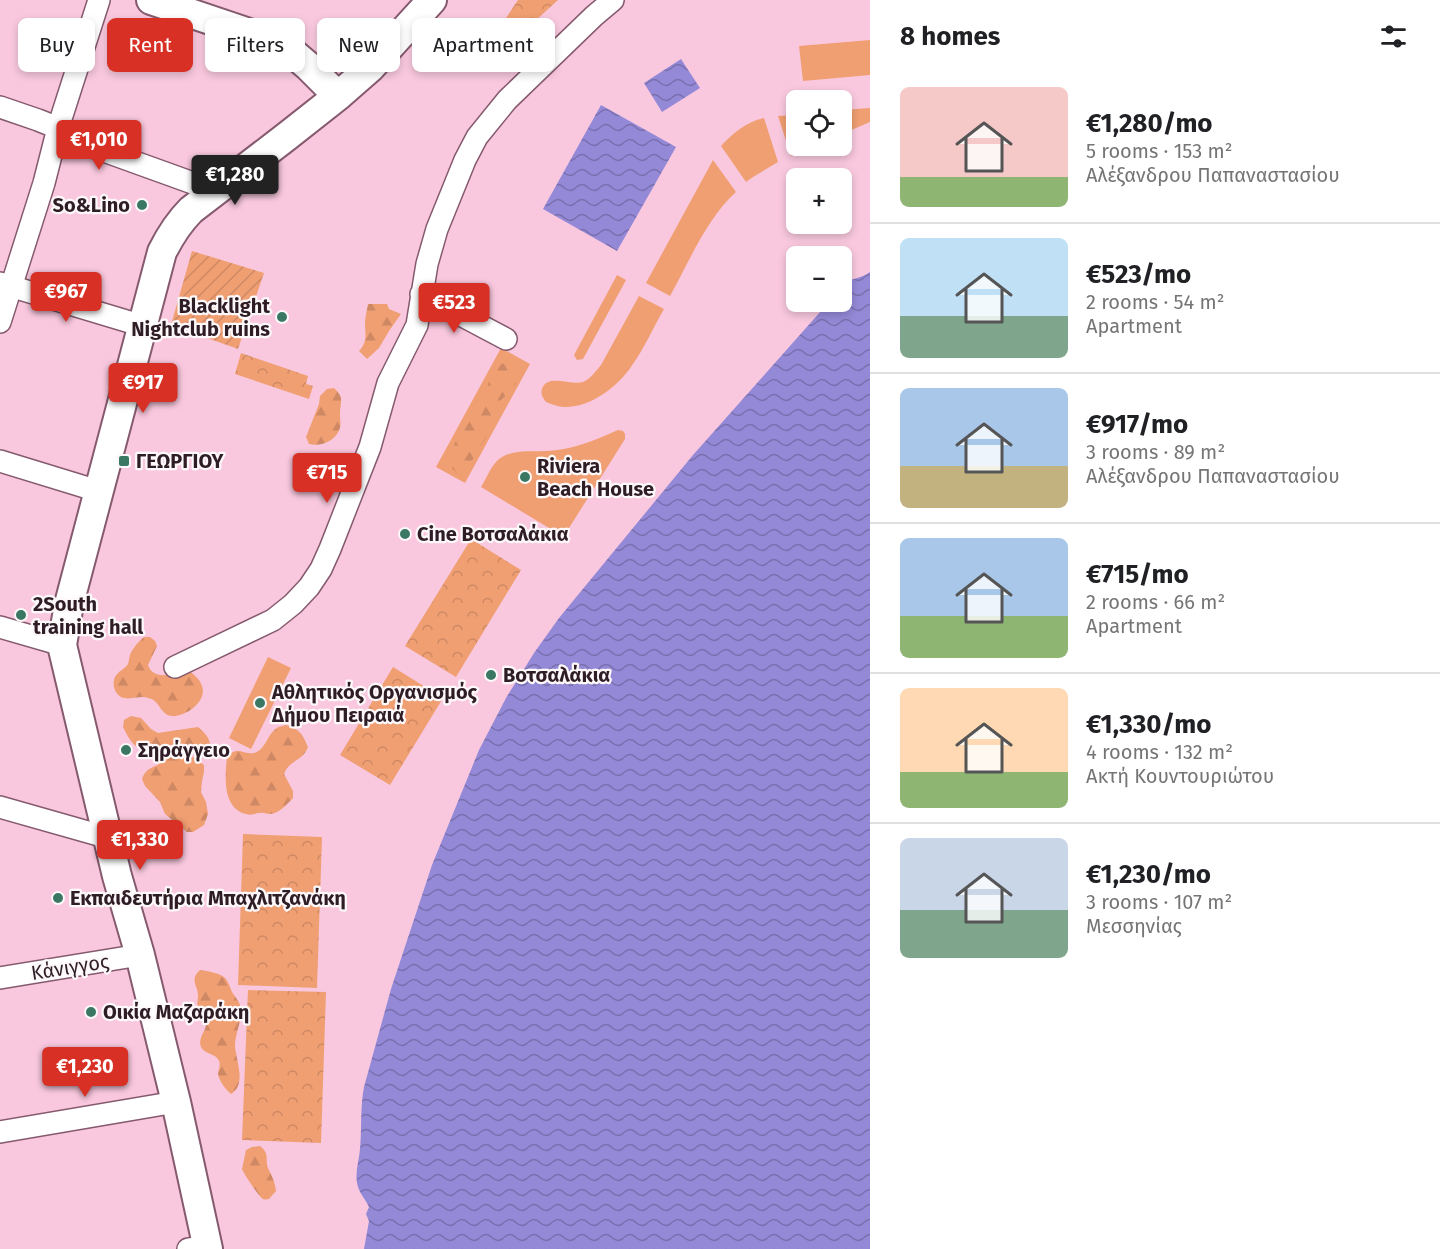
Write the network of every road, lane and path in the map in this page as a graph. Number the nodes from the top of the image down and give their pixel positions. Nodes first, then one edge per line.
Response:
1 (99, 0) edge
2 (151, 0) edge
3 (432, 0) edge
4 (613, 0) edge
5 (338, 96) junction
6 (0, 107) edge
7 (58, 128) junction
8 (215, 191) junction
9 (5, 284) edge
10 (421, 294) junction
11 (0, 322) edge
12 (143, 326) junction
13 (506, 339) dead end
14 (0, 461) edge
15 (99, 491) junction
16 (0, 627) edge
17 (63, 645) junction
18 (175, 666) dead end
19 (0, 807) edge
20 (109, 838) junction
21 (140, 955) junction
22 (0, 978) edge
23 (176, 1102) junction
24 (0, 1132) edge
25 (201, 1248) edge

1 - 7 street
2 - 5 main road
3 - 5 main road
4 - 10 street
5 - 8 main road
6 - 7 street
7 - 8 street
7 - 9 street
8 - 12 main road
9 - 11 street
9 - 12 street
10 - 13 street
10 - 18 street
12 - 15 main road
14 - 15 street
15 - 17 main road
16 - 17 street
17 - 20 main road
19 - 20 street
20 - 21 main road
21 - 22 street, Κάνιγγος
21 - 23 main road
23 - 24 street
23 - 25 main road

